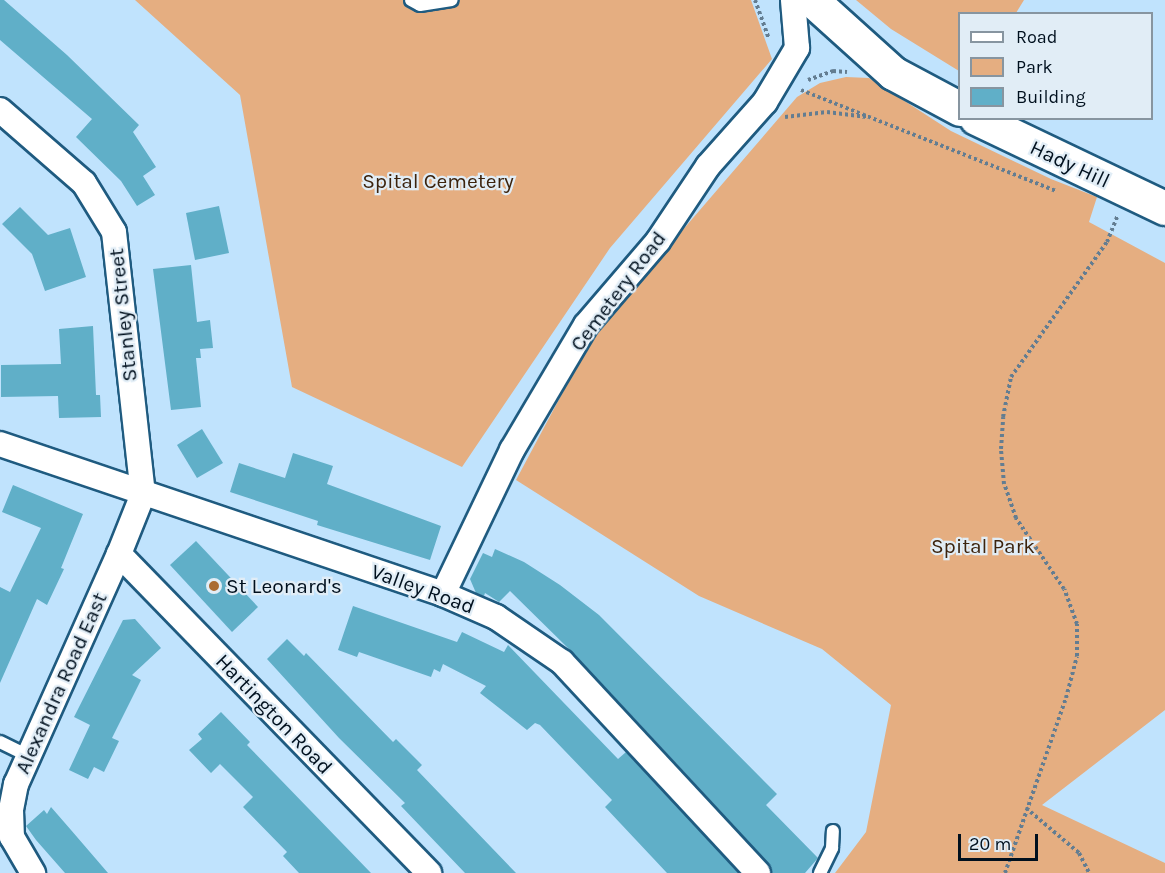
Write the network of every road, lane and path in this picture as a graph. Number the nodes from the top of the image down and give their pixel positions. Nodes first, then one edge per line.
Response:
1 (411, 0) edge
2 (452, 0) edge
3 (793, 0) edge
4 (812, 0) edge
5 (893, 73) junction
6 (789, 79) junction
7 (958, 108) edge
8 (0, 110) edge
9 (874, 117) junction
10 (980, 120) edge
11 (744, 125) junction
12 (1066, 195) dead end
13 (1156, 204) edge
14 (1107, 211) dead end
15 (1118, 215) junction
16 (0, 444) edge
17 (143, 494) junction
18 (119, 554) junction
19 (443, 594) junction
20 (0, 742) edge
21 (27, 755) junction
22 (1026, 808) junction
23 (833, 831) dead end
24 (33, 873) edge
25 (429, 873) edge
26 (758, 873) edge
27 (820, 873) edge
28 (1005, 873) edge
29 (1089, 873) edge

1 - 2 lane
3 - 6 street, Cemetery Road
4 - 5 main road
5 - 6 path
5 - 7 main road
6 - 9 path
6 - 11 street, Cemetery Road
8 - 17 street, Stanley Street
9 - 11 path
9 - 12 path
10 - 13 main road, Hady Hill
11 - 19 street, Cemetery Road
13 - 15 path
14 - 15 path
15 - 22 path
16 - 17 street, Valley Road
17 - 18 street, Alexandra Road East
17 - 19 street, Valley Road
18 - 21 street, Alexandra Road East
18 - 25 street, Hartington Road
19 - 26 street, Valley Road
20 - 21 lane
21 - 24 street, Alexandra Road East
22 - 28 path
22 - 29 path
23 - 27 lane

